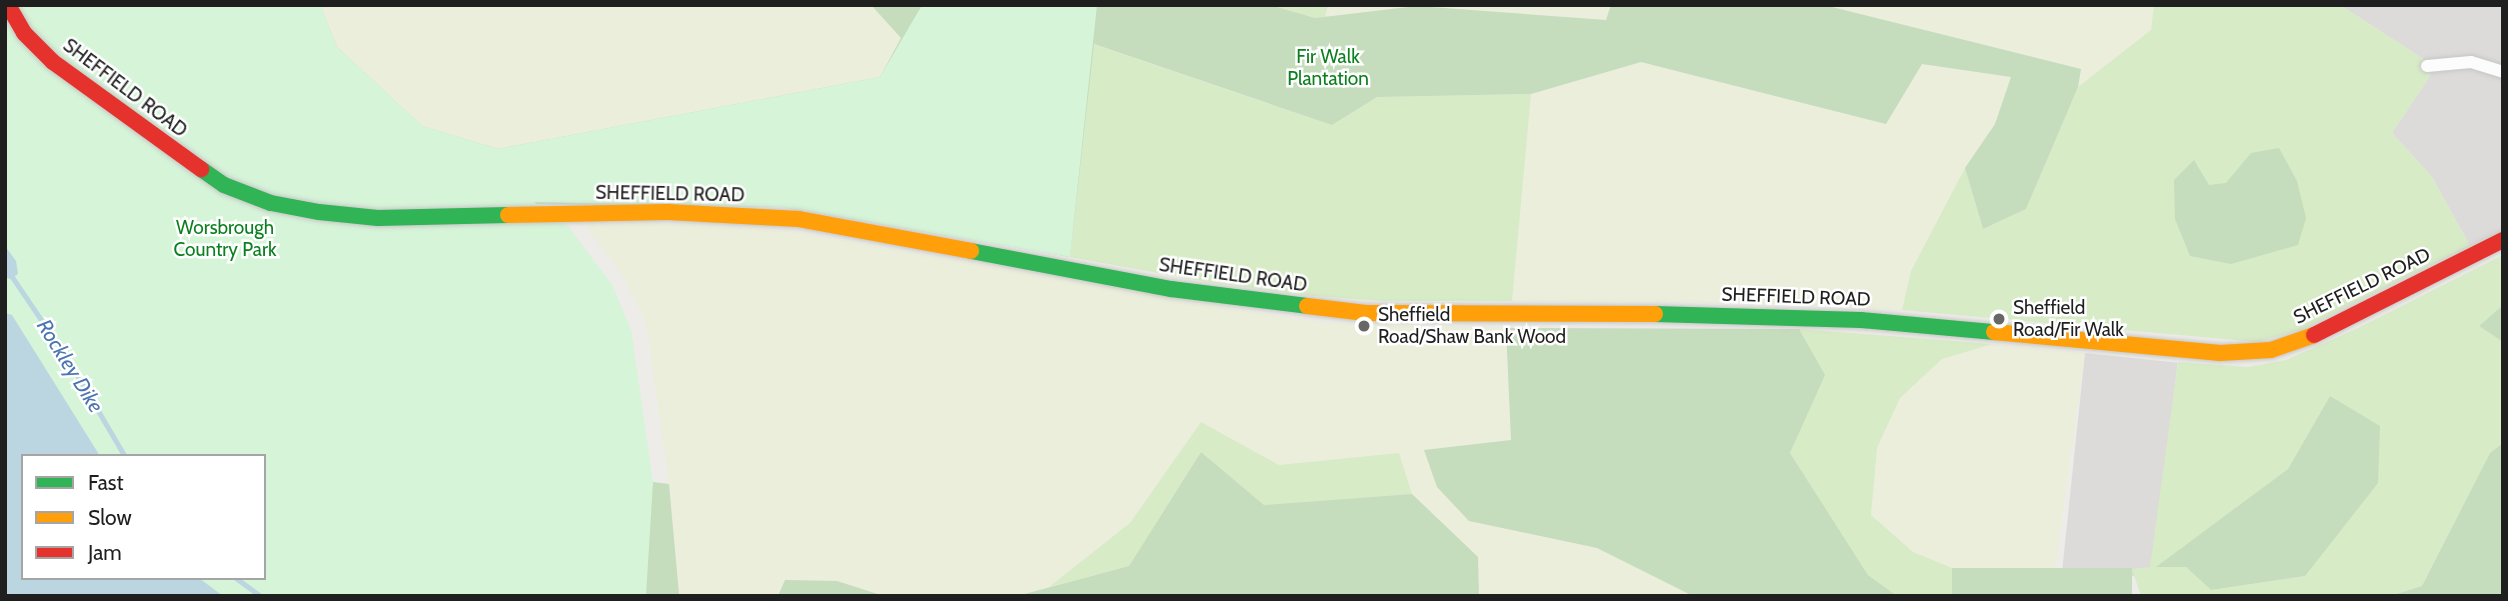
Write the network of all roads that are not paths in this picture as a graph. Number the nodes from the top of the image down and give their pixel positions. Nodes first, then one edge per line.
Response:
1 (8, 5) edge
2 (2427, 66) dead end
3 (2503, 72) edge
4 (2503, 240) edge

1 - 4 highway, SHEFFIELD ROAD
2 - 3 street

